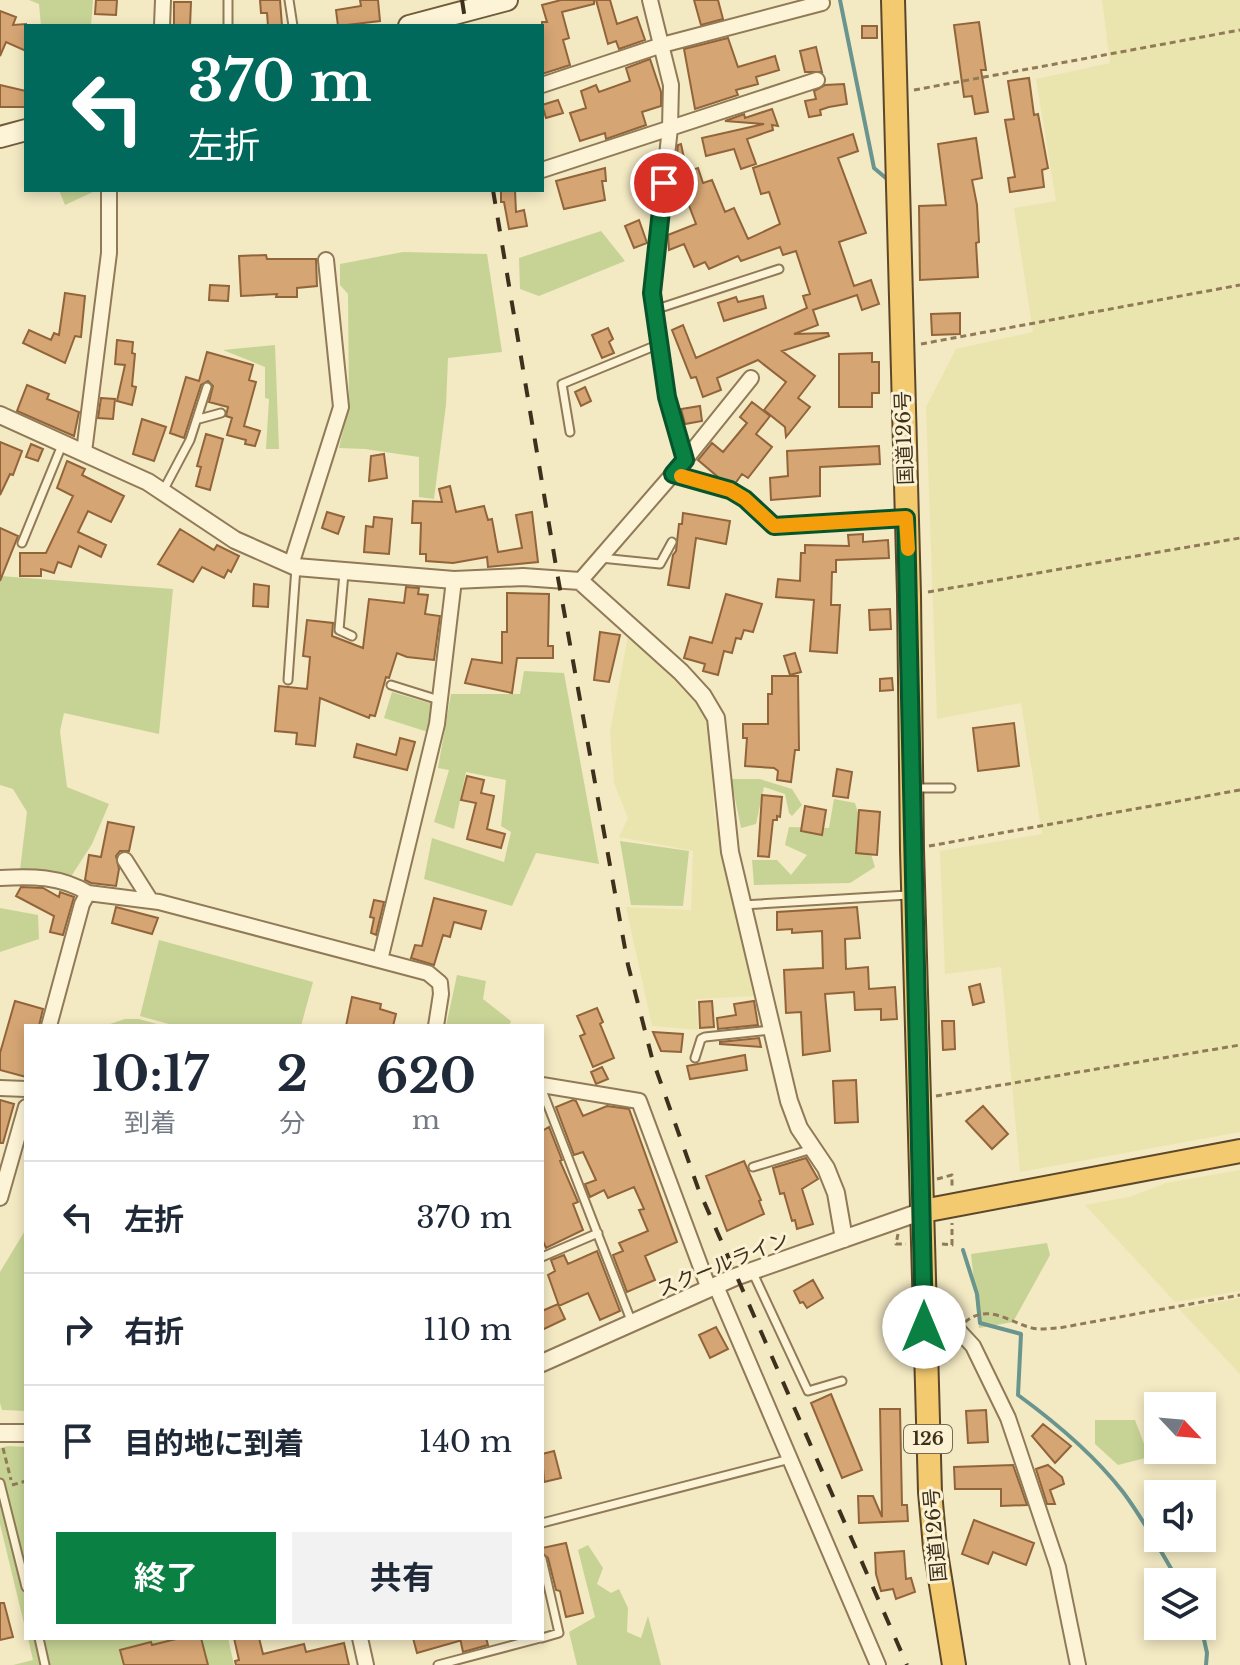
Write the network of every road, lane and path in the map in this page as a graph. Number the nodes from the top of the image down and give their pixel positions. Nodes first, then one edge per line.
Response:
1 (163, 0) edge
2 (228, 0) edge
3 (289, 0) edge
4 (507, 0) edge
5 (650, 0) edge
6 (893, 0) edge
7 (822, 3) dead end
8 (162, 24) edge
9 (228, 24) edge
10 (293, 24) edge
11 (417, 24) edge
12 (1240, 30) edge
13 (662, 45) junction
14 (817, 80) dead end
15 (544, 84) edge
16 (895, 94) junction
17 (670, 128) junction
18 (24, 131) edge
19 (0, 137) edge
20 (544, 169) edge
21 (109, 192) edge
22 (326, 260) dead end
23 (779, 269) dead end
24 (1240, 285) edge
25 (654, 310) junction
26 (657, 345) junction
27 (900, 348) junction
28 (751, 378) dead end
29 (207, 387) dead end
30 (221, 413) dead end
31 (0, 415) edge
32 (199, 419) junction
33 (570, 432) dead end
34 (63, 443) junction
35 (84, 452) junction
36 (685, 460) junction
37 (673, 474) junction
38 (163, 491) junction
39 (906, 518) junction
40 (1240, 538) edge
41 (672, 542) dead end
42 (22, 543) dead end
43 (601, 558) junction
44 (293, 566) junction
45 (344, 571) junction
46 (454, 580) junction
47 (580, 581) junction
48 (909, 595) junction
49 (352, 636) dead end
50 (288, 680) dead end
51 (391, 685) dead end
52 (441, 701) junction
53 (911, 788) junction
54 (951, 788) dead end
55 (1240, 790) edge
56 (912, 850) junction
57 (125, 860) dead end
58 (0, 878) edge
59 (88, 893) junction
60 (914, 895) junction
61 (151, 901) junction
62 (743, 905) junction
63 (380, 960) junction
64 (50, 1024) edge
65 (436, 1024) edge
66 (773, 1030) junction
67 (1240, 1045) edge
68 (695, 1058) dead end
69 (544, 1087) edge
70 (0, 1088) edge
71 (24, 1089) edge
72 (544, 1093) edge
73 (920, 1098) junction
74 (24, 1114) edge
75 (552, 1116) junction
76 (544, 1119) edge
77 (813, 1149) junction
78 (1240, 1151) edge
79 (753, 1167) dead end
80 (0, 1198) edge
81 (923, 1211) junction
82 (598, 1233) junction
83 (844, 1239) junction
84 (544, 1256) edge
85 (752, 1271) junction
86 (713, 1288) junction
87 (1240, 1295) edge
88 (973, 1315) dead end
89 (633, 1323) junction
90 (924, 1327) junction
91 (544, 1362) edge
92 (842, 1381) dead end
93 (0, 1433) edge
94 (24, 1433) edge
95 (790, 1459) junction
96 (24, 1482) edge
97 (0, 1483) edge
98 (12, 1485) dead end
99 (544, 1522) edge
100 (544, 1568) edge
101 (24, 1579) edge
102 (544, 1637) edge
103 (39, 1640) edge
104 (360, 1640) edge
105 (534, 1640) edge
106 (454, 1663) edge
107 (45, 1665) edge
108 (366, 1665) edge
109 (438, 1665) edge
110 (878, 1665) edge
111 (954, 1665) edge
112 (1078, 1665) edge

1 - 8 street
2 - 9 lane
3 - 10 lane
4 - 11 main road
5 - 13 street
6 - 16 highway, 国道126号 / 126
7 - 13 street
12 - 16 path
13 - 15 street
13 - 17 street
14 - 17 street
16 - 27 highway, 国道126号 / 126
17 - 20 street
17 - 25 street
18 - 19 main road
21 - 35 street
22 - 44 street
23 - 25 lane
24 - 27 path
25 - 26 street
26 - 33 lane
26 - 36 street
27 - 39 highway, 国道126号 / 126
28 - 36 street
29 - 32 lane
30 - 32 lane
31 - 34 street
32 - 38 lane
34 - 35 street
34 - 42 lane
35 - 38 street
36 - 37 street
37 - 39 lane
37 - 43 street
38 - 44 street
39 - 48 highway, 国道126号 / 126
40 - 48 path
41 - 43 lane
43 - 47 street
44 - 45 street
44 - 50 lane
45 - 46 street
45 - 49 lane
46 - 47 street
46 - 52 street
47 - 62 street
48 - 53 highway, 国道126号 / 126
51 - 52 lane
52 - 63 street
53 - 54 lane
53 - 56 highway, 国道126号 / 126
55 - 56 path
56 - 60 highway, 国道126号 / 126
57 - 61 street
58 - 59 street
59 - 61 street
59 - 64 street
60 - 62 lane
60 - 73 highway, 国道126号 / 126
61 - 63 street
62 - 66 street
63 - 65 street
66 - 68 lane
66 - 77 street
67 - 73 path
69 - 86 street
70 - 71 street
72 - 75 lane
73 - 81 highway, 国道126号 / 126
74 - 80 street
75 - 76 lane
75 - 82 lane
77 - 79 lane
77 - 83 street
78 - 81 highway
81 - 83 street, スクールライン
81 - 90 highway, 国道126号 / 126
82 - 84 lane
82 - 89 lane
83 - 85 street, スクールライン
85 - 86 street, スクールライン
85 - 92 lane
86 - 89 street, スクールライン
86 - 95 street
87 - 88 path
89 - 91 street, スクールライン
90 - 111 highway, 国道126号 / 126
90 - 112 street
93 - 94 street
95 - 99 lane
95 - 110 street
96 - 98 path
97 - 101 lane
100 - 102 lane
103 - 107 lane
104 - 108 street
105 - 106 lane
106 - 109 lane

